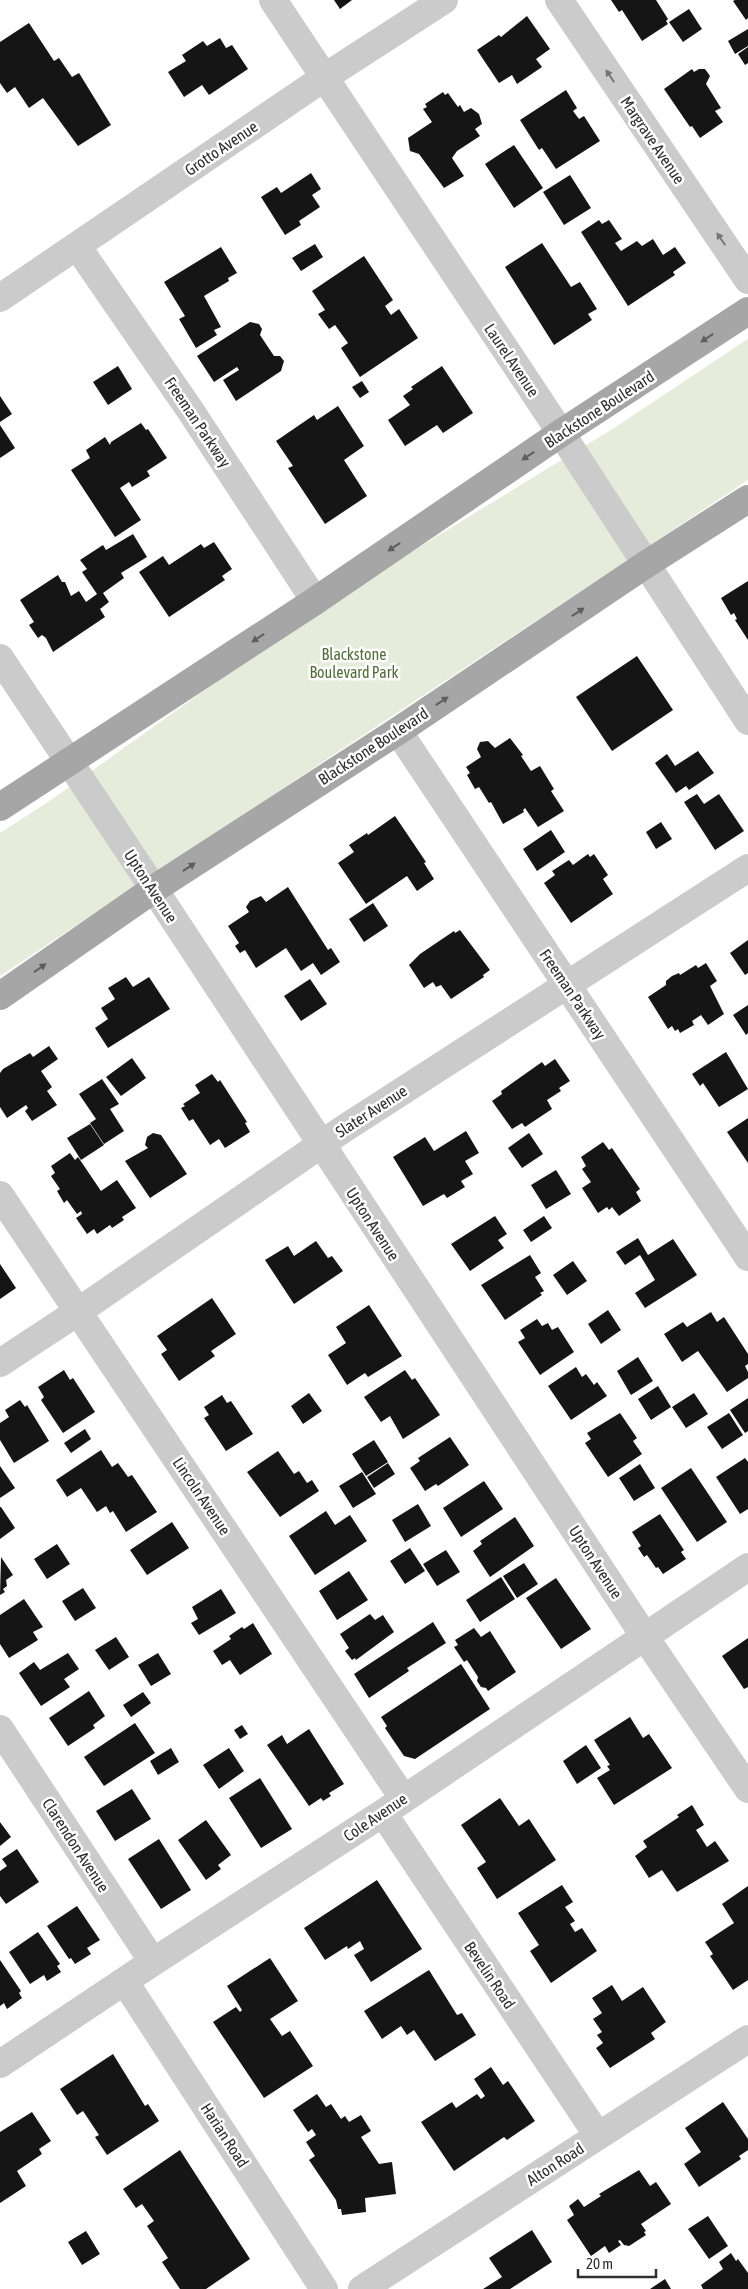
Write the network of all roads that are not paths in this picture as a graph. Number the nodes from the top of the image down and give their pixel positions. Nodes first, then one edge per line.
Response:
1 (273, 0) edge
2 (444, 0) edge
3 (559, 0) edge
4 (325, 77) junction
5 (77, 246) junction
6 (748, 280) edge
7 (0, 298) edge
8 (748, 311) edge
9 (561, 434) junction
10 (748, 499) edge
11 (645, 564) junction
12 (315, 601) junction
13 (0, 658) edge
14 (748, 721) edge
15 (398, 730) junction
16 (68, 762) junction
17 (0, 807) edge
18 (748, 868) edge
19 (154, 889) junction
20 (567, 986) junction
21 (0, 996) edge
22 (321, 1145) junction
23 (0, 1196) edge
24 (748, 1257) edge
25 (79, 1311) junction
26 (0, 1363) edge
27 (748, 1568) edge
28 (645, 1637) junction
29 (0, 1729) edge
30 (748, 1789) edge
31 (393, 1806) junction
32 (153, 1962) junction
33 (125, 1982) junction
34 (748, 2039) edge
35 (0, 2064) edge
36 (598, 2136) junction
37 (324, 2289) edge
38 (362, 2289) edge

1 - 4 street, Laurel Avenue
2 - 4 street, Grotto Avenue
6 -> 3 street, Margrave Avenue
4 - 5 street, Grotto Avenue
4 - 9 street, Laurel Avenue
5 - 7 street, Grotto Avenue
5 - 12 street, Freeman Parkway
8 -> 9 main road, Blackstone Boulevard
9 - 11 street, Laurel Avenue
9 -> 12 main road, Blackstone Boulevard
10 - 11 main road, Blackstone Boulevard
11 - 14 street, Laurel Avenue
15 -> 11 main road, Blackstone Boulevard
12 -> 16 main road, Blackstone Boulevard
13 - 16 street, Upton Avenue
19 -> 15 main road, Blackstone Boulevard
15 - 20 street, Freeman Parkway
16 - 17 main road, Blackstone Boulevard
16 - 19 street, Upton Avenue
18 - 20 street, Slater Avenue
21 -> 19 main road, Blackstone Boulevard
19 - 22 street, Upton Avenue
20 - 22 street, Slater Avenue
20 - 24 street, Freeman Parkway
22 - 25 street, Slater Avenue
22 - 28 street, Upton Avenue
23 - 25 street, Lincoln Avenue
25 - 26 street, Slater Avenue
25 - 31 street, Lincoln Avenue
27 - 28 street, Cole Avenue
28 - 30 street, Upton Avenue
28 - 31 street, Cole Avenue
29 - 32 street, Clarendon Avenue
31 - 32 street, Cole Avenue
31 - 36 street, Bevelin Road
32 - 33 street, Cole Avenue
33 - 35 street, Cole Avenue
33 - 37 street, Harian Road
34 - 36 street, Alton Road
36 - 38 street, Alton Road

